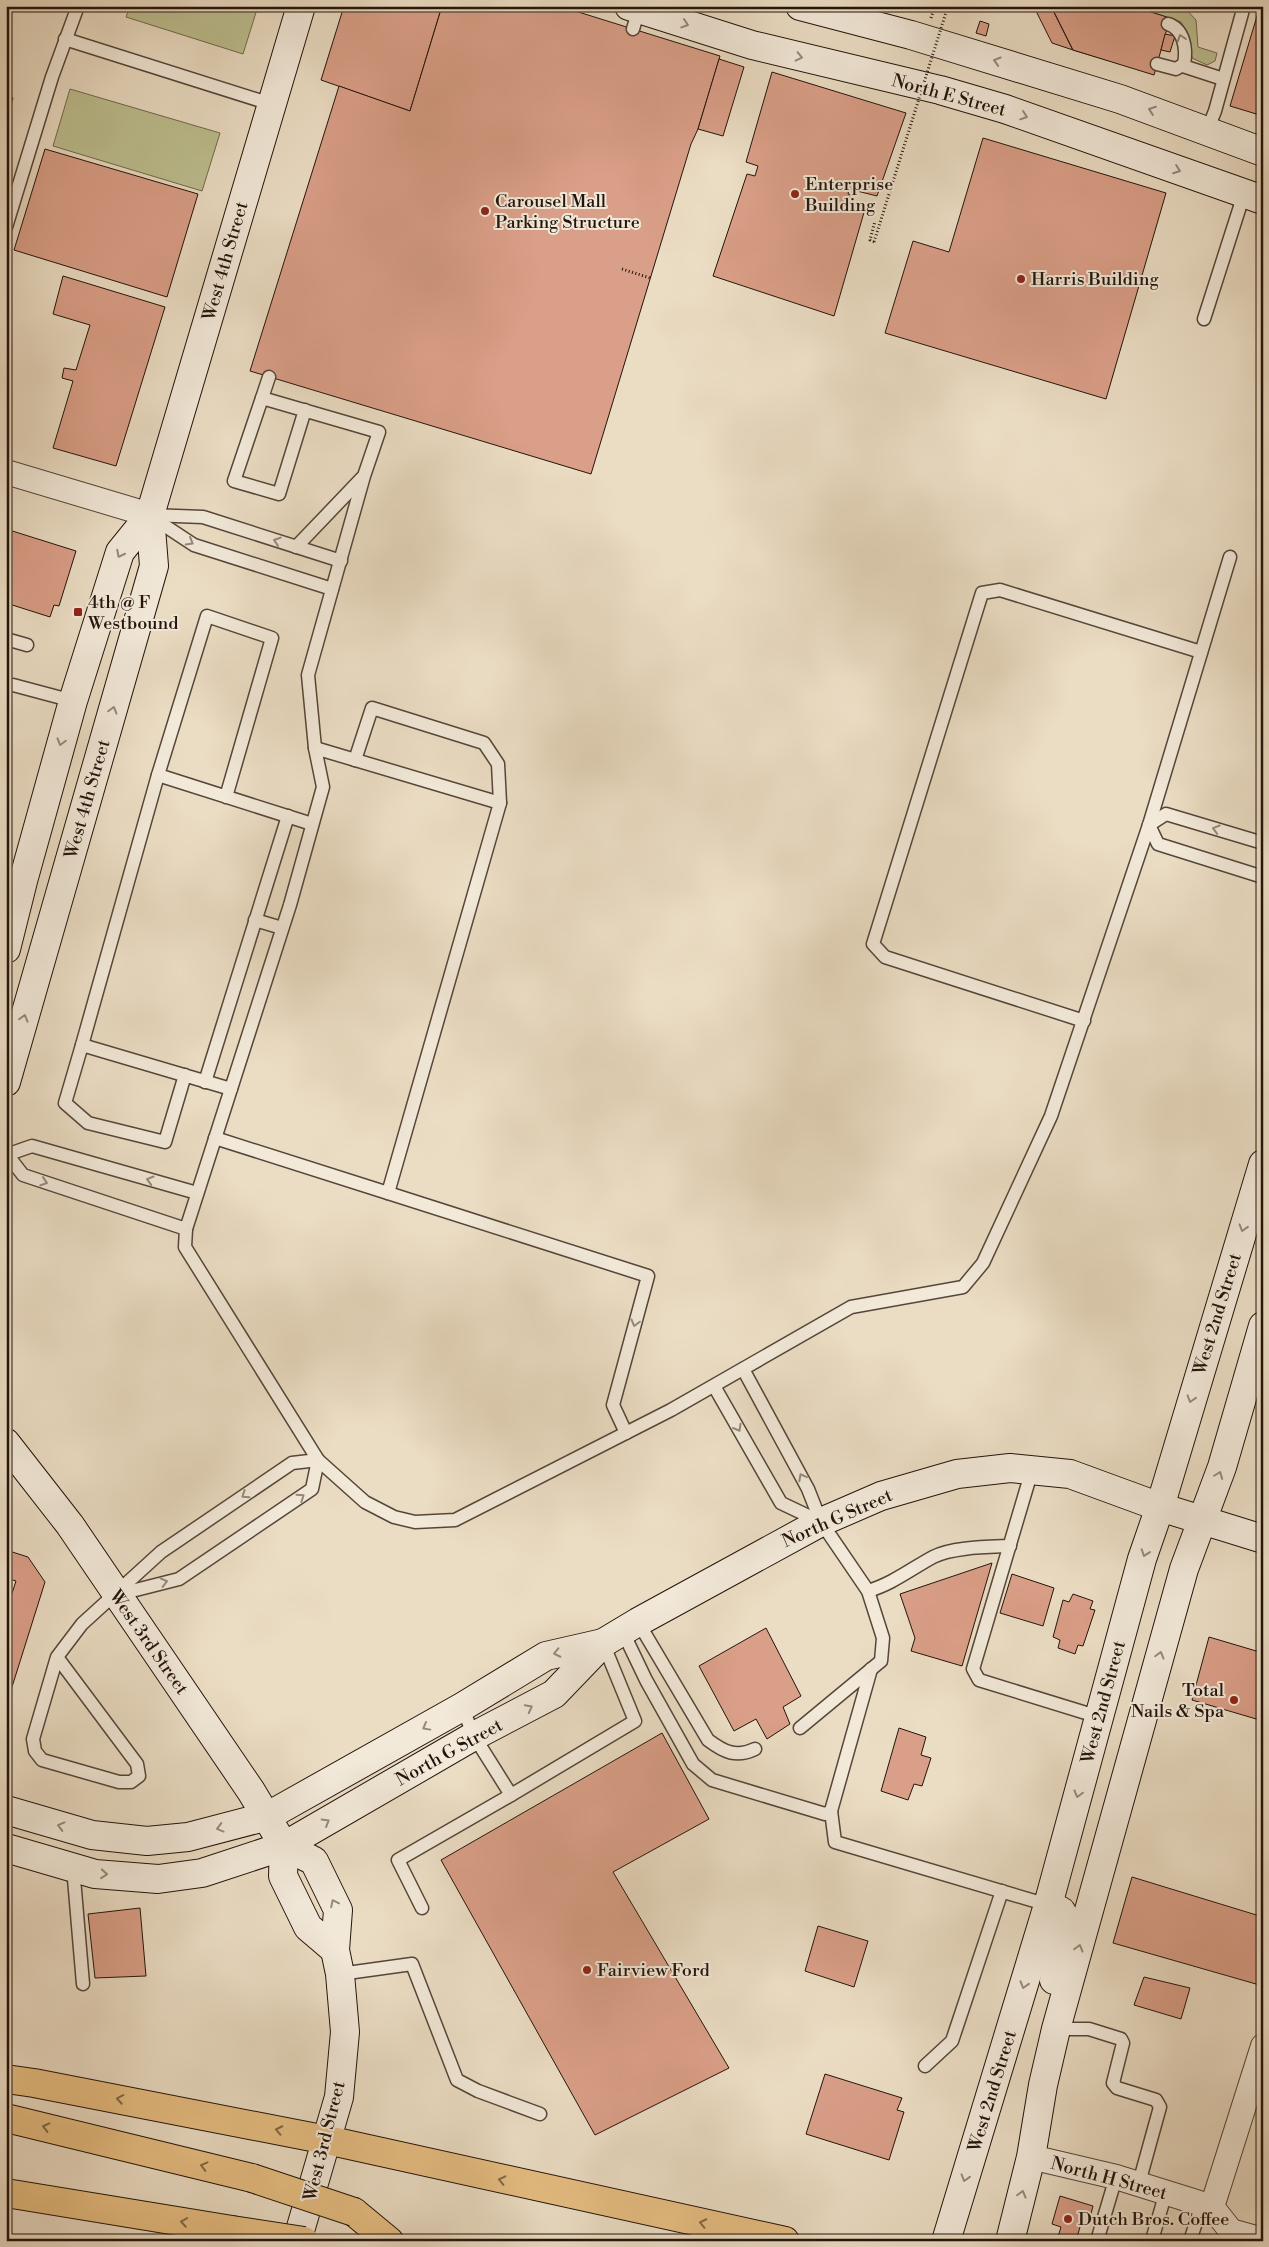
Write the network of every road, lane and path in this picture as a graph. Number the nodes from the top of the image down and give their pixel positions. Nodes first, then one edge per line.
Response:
1 (78, 6) edge
2 (300, 6) edge
3 (800, 6) edge
4 (948, 6) edge
5 (1244, 6) edge
6 (635, 12) edge
7 (1168, 24) dead end
8 (65, 40) junction
9 (1157, 64) dead end
10 (1183, 66) junction
11 (1223, 79) junction
12 (271, 104) junction
13 (1207, 131) junction
14 (1263, 152) edge
15 (1253, 197) edge
16 (876, 221) dead end
17 (6, 227) edge
18 (622, 268) dead end
19 (650, 278) dead end
20 (1204, 319) dead end
21 (269, 377) dead end
22 (262, 398) junction
23 (304, 410) junction
24 (6, 472) edge
25 (364, 476) junction
26 (150, 515) junction
27 (296, 547) junction
28 (1230, 557) dead end
29 (340, 561) junction
30 (332, 589) junction
31 (6, 639) edge
32 (27, 645) dead end
33 (1202, 652) junction
34 (13, 685) dead end
35 (73, 701) junction
36 (315, 748) junction
37 (354, 760) junction
38 (158, 775) junction
39 (226, 797) junction
40 (500, 803) junction
41 (288, 816) junction
42 (312, 824) junction
43 (1149, 826) junction
44 (1263, 843) edge
45 (1263, 877) edge
46 (255, 920) junction
47 (282, 928) junction
48 (6, 949) edge
49 (1084, 1021) junction
50 (82, 1045) junction
51 (185, 1076) junction
52 (6, 1082) edge
53 (205, 1082) junction
54 (231, 1089) junction
55 (215, 1138) junction
56 (7, 1153) edge
57 (1263, 1164) edge
58 (197, 1193) junction
59 (388, 1193) junction
60 (186, 1230) junction
61 (1263, 1326) edge
62 (743, 1369) junction
63 (714, 1386) junction
64 (626, 1433) junction
65 (6, 1443) edge
66 (318, 1460) junction
67 (1032, 1470) junction
68 (1160, 1507) junction
69 (1202, 1520) junction
70 (820, 1522) junction
71 (1263, 1539) edge
72 (1010, 1546) junction
73 (868, 1591) junction
74 (116, 1595) junction
75 (621, 1632) junction
76 (56, 1657) junction
77 (871, 1670) junction
78 (462, 1707) junction
79 (1099, 1717) junction
80 (800, 1728) dead end
81 (474, 1736) junction
82 (755, 1749) dead end
83 (511, 1795) junction
84 (6, 1810) edge
85 (830, 1811) junction
86 (268, 1816) junction
87 (284, 1846) junction
88 (6, 1848) edge
89 (73, 1867) junction
90 (1002, 1891) junction
91 (1048, 1905) junction
92 (422, 1908) dead end
93 (338, 1962) junction
94 (83, 1984) dead end
95 (1056, 2029) junction
96 (1263, 2046) edge
97 (925, 2066) dead end
98 (6, 2079) edge
99 (540, 2114) dead end
100 (6, 2118) edge
101 (327, 2140) junction
102 (1031, 2157) junction
103 (1116, 2177) junction
104 (1139, 2183) junction
105 (1166, 2192) junction
106 (6, 2194) edge
107 (1207, 2206) junction
108 (1152, 2240) dead end
109 (1263, 2240) edge
110 (297, 2241) edge
111 (304, 2241) edge
112 (389, 2241) edge
113 (785, 2241) edge
114 (946, 2241) edge
115 (1010, 2241) edge
116 (1097, 2241) edge
117 (1190, 2241) edge

1 - 8 lane
2 - 12 main road, West 4th Street
13 -> 3 main road
4 - 16 path, bridge
5 - 11 lane
6 -> 15 main road, North E Street
10 -> 7 lane
8 - 12 lane
8 - 17 lane
9 - 10 lane
10 - 11 lane
11 - 13 lane
12 - 26 main road, West 4th Street
13 - 14 main road
15 - 20 lane
18 - 19 path
21 - 22 lane
22 - 23 lane
22 - 23 lane
23 - 25 lane
24 - 26 street
25 - 27 lane
25 - 29 lane
27 -> 26 lane
26 -> 30 lane
26 -> 35 main road, West 4th Street
52 -> 26 main road, West 4th Street
27 - 29 lane
28 - 33 lane
29 - 30 lane
30 - 36 lane
31 - 32 lane
33 - 43 lane
33 - 49 lane
34 - 35 lane
35 -> 48 main road, West 4th Street
36 - 37 lane
36 - 42 lane
37 - 40 lane
37 - 40 lane
38 - 39 lane
38 - 39 lane
38 - 50 lane
39 - 41 lane
40 - 59 lane
41 - 42 lane
41 - 46 lane
42 - 47 lane
44 -> 43 lane
43 - 45 lane
43 - 49 lane
46 - 47 lane
46 - 53 lane
47 - 54 lane
49 - 62 lane
50 - 51 lane
50 - 51 lane
51 - 53 lane
53 - 54 lane
54 - 55 lane
55 - 58 lane
55 - 59 lane
58 -> 56 lane
56 -> 60 lane
57 -> 68 main road, West 2nd Street
58 - 60 lane
59 -> 64 lane
60 - 66 lane
69 -> 61 main road
62 - 63 lane
70 -> 62 lane
63 - 64 lane
63 -> 70 lane
64 - 66 lane
65 - 74 main road, West 3rd Street
66 -> 74 lane
74 -> 66 lane
67 - 68 main road, North G Street
67 - 70 main road, North G Street
67 - 72 lane
68 - 69 main road, North G Street
68 -> 79 main road, West 2nd Street
69 - 71 main road, North G Street
95 -> 69 main road
70 - 73 lane
70 - 75 main road, North G Street
72 - 73 lane
72 - 79 lane
73 - 77 lane
74 - 76 lane
74 - 86 main road, West 3rd Street
75 -> 78 main road, North G Street
81 -> 75 main road, North G Street
75 - 82 lane
75 - 83 lane
75 - 85 lane
76 - 76 lane
77 - 80 lane
77 - 85 lane
78 - 81 lane
78 -> 86 main road, North G Street
79 -> 91 main road, West 2nd Street
81 - 83 lane
87 -> 81 main road, North G Street
83 - 92 lane
86 -> 84 main road
85 - 90 lane
86 - 87 main road, West 3rd Street
89 -> 87 main road
87 - 93 main road, West 3rd Street
88 - 89 main road
89 - 94 lane
90 - 91 lane
90 - 97 lane
91 - 95 main road
91 -> 114 main road, West 2nd Street
93 - 99 lane
93 - 101 main road, West 3rd Street
95 - 102 main road
95 - 104 lane
96 - 107 street
101 -> 98 highway
112 -> 100 highway, bridge
101 - 110 main road, West 3rd Street
113 -> 101 highway
102 - 103 street, North H Street
115 -> 102 main road
103 - 104 street, North H Street
103 - 116 lane
104 - 105 street, North H Street
105 - 107 street, North H Street
105 - 108 lane
111 -> 106 highway, bridge
107 - 109 street
107 - 117 lane

